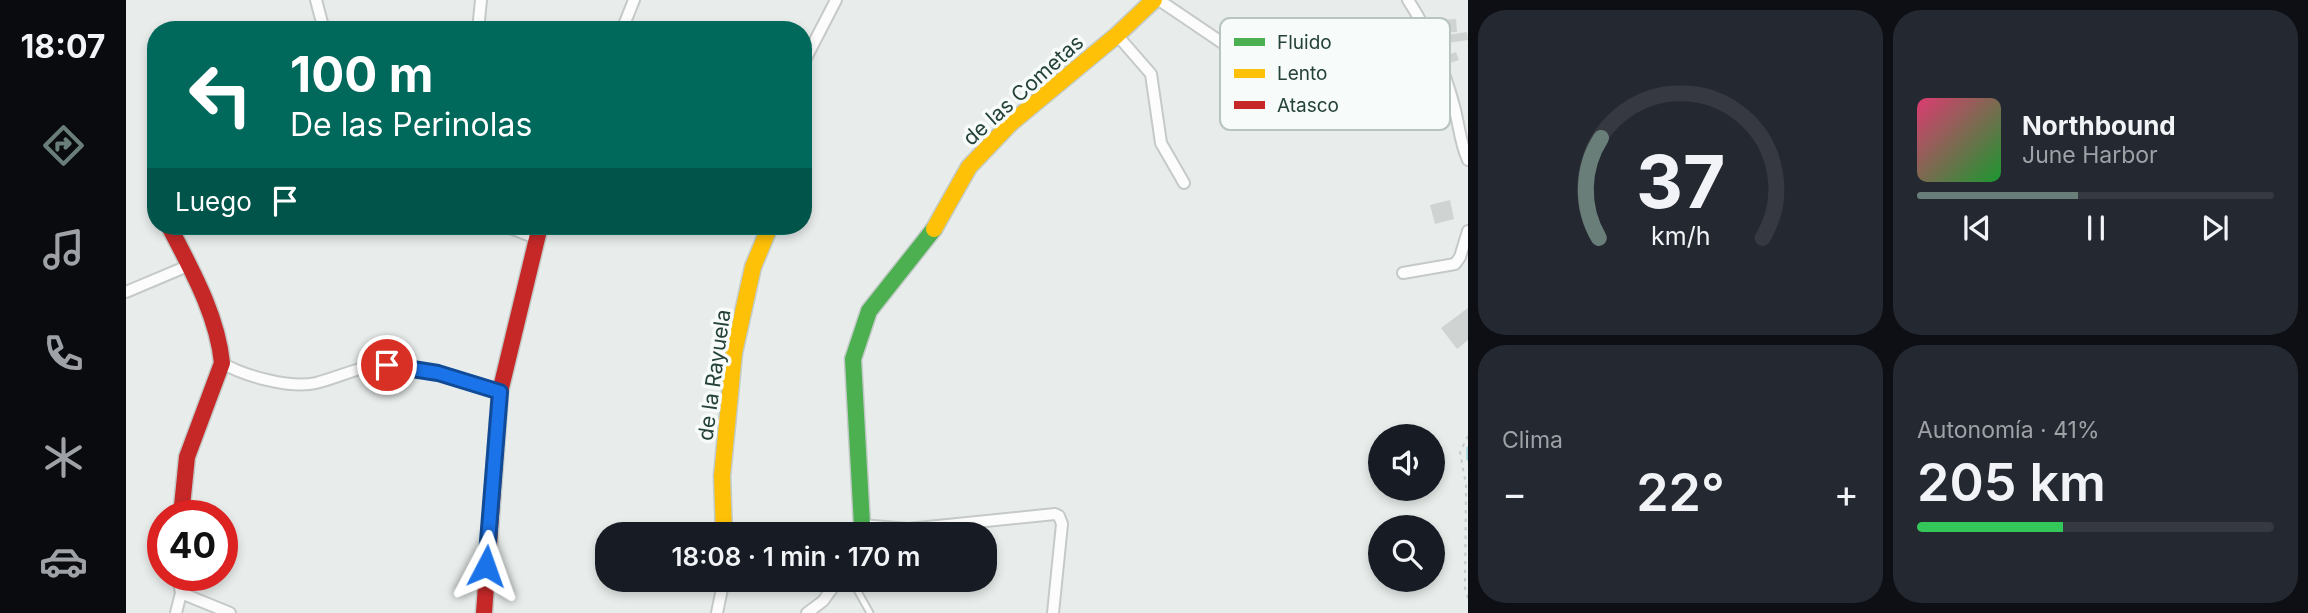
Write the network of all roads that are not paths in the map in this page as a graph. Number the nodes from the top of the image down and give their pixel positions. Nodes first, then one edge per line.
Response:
1 (316, 0) edge
2 (481, 0) edge
3 (634, 0) edge
4 (836, 0) edge
5 (1156, 0) edge
6 (1408, 0) edge
7 (1420, 18) edge
8 (322, 21) edge
9 (479, 21) edge
10 (626, 21) edge
11 (1117, 35) junction
12 (1220, 42) edge
13 (812, 46) edge
14 (1450, 93) edge
15 (1468, 160) edge
16 (1184, 183) dead end
17 (1468, 231) edge
18 (174, 235) edge
19 (537, 235) edge
20 (765, 235) edge
21 (190, 265) junction
22 (1404, 273) dead end
23 (126, 292) edge
24 (229, 367) junction
25 (500, 392) junction
26 (182, 500) edge
27 (724, 522) edge
28 (860, 522) edge
29 (977, 522) edge
30 (721, 592) edge
31 (830, 592) edge
32 (858, 592) edge
33 (181, 593) joint
34 (176, 613) edge
35 (230, 613) edge
36 (484, 613) edge
37 (717, 613) edge
38 (807, 613) edge
39 (870, 613) edge
40 (1053, 613) edge

1 - 8 street
2 - 9 street
3 - 10 street
4 - 13 street
5 - 11 street, de las Cometas
5 - 12 street
6 - 7 street
11 - 16 street
11 - 28 street, de las Cometas
14 - 15 street
17 - 22 street
18 - 21 street
19 - 25 street
20 - 27 street, de la Rayuela
21 - 23 street
21 - 24 street
24 - 25 street
24 - 26 street
25 - 36 street
29 - 40 street
30 - 37 street
31 - 38 street
32 - 39 lane
33 - 34 street
33 - 35 street

